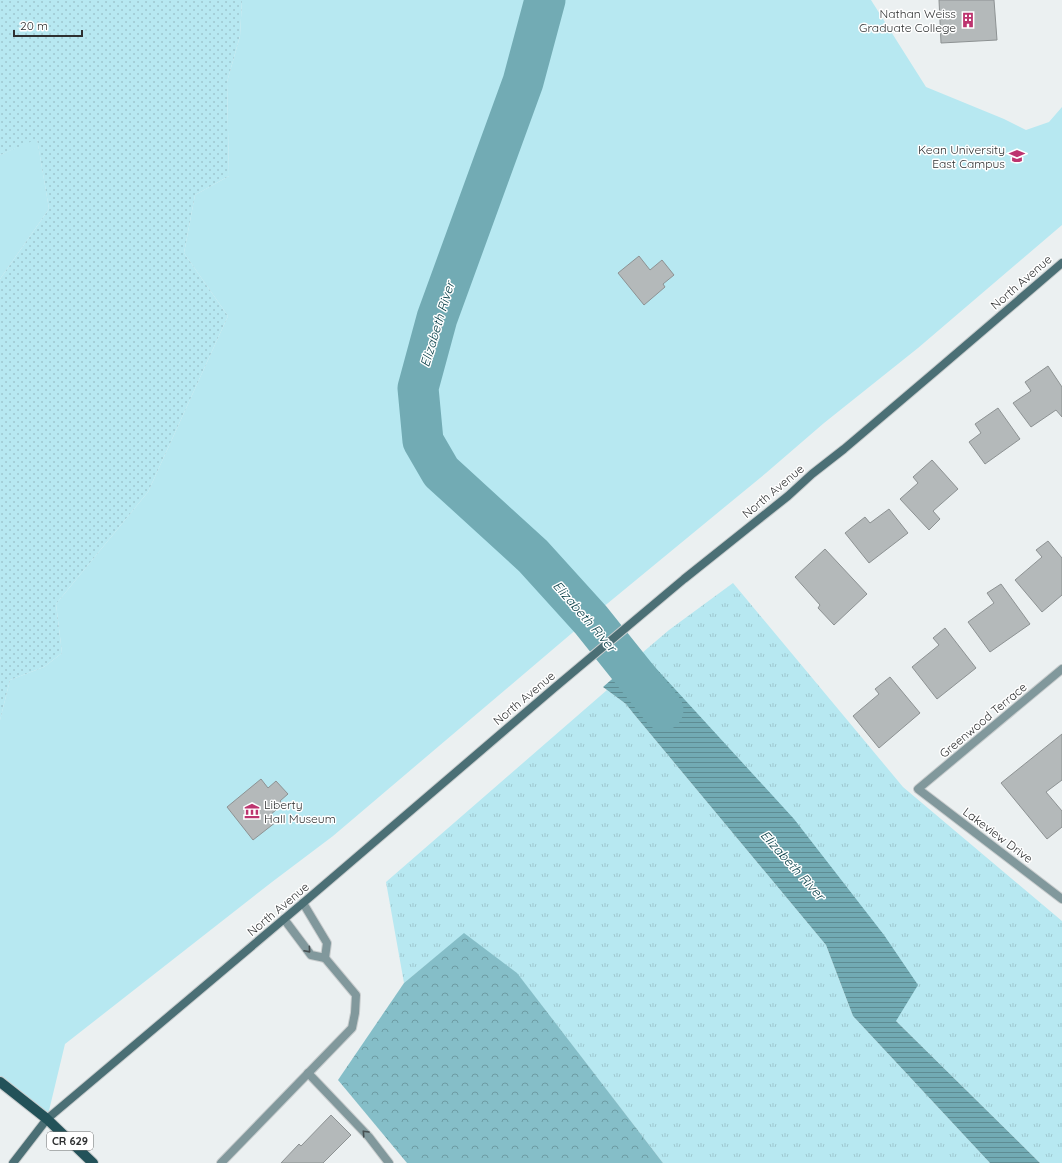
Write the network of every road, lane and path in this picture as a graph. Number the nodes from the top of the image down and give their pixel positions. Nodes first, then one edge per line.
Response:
1 (1062, 263) edge
2 (1062, 669) edge
3 (918, 789) joint
4 (1062, 899) edge
5 (303, 904) junction
6 (284, 919) junction
7 (324, 958) junction
8 (308, 1073) junction
9 (0, 1082) edge
10 (47, 1119) junction
11 (13, 1163) edge
12 (93, 1163) edge
13 (221, 1163) edge
14 (389, 1163) edge

1 - 5 main road, North Avenue
2 - 3 street, Greenwood Terrace
3 - 4 street, Lakeview Drive
5 - 6 main road, North Avenue
5 - 7 street
6 -> 7 street
6 - 10 main road, North Avenue
7 - 8 street
8 - 13 street
14 -> 8 street
9 - 10 main road
10 - 11 main road, North Avenue
10 - 12 main road, CR 629

